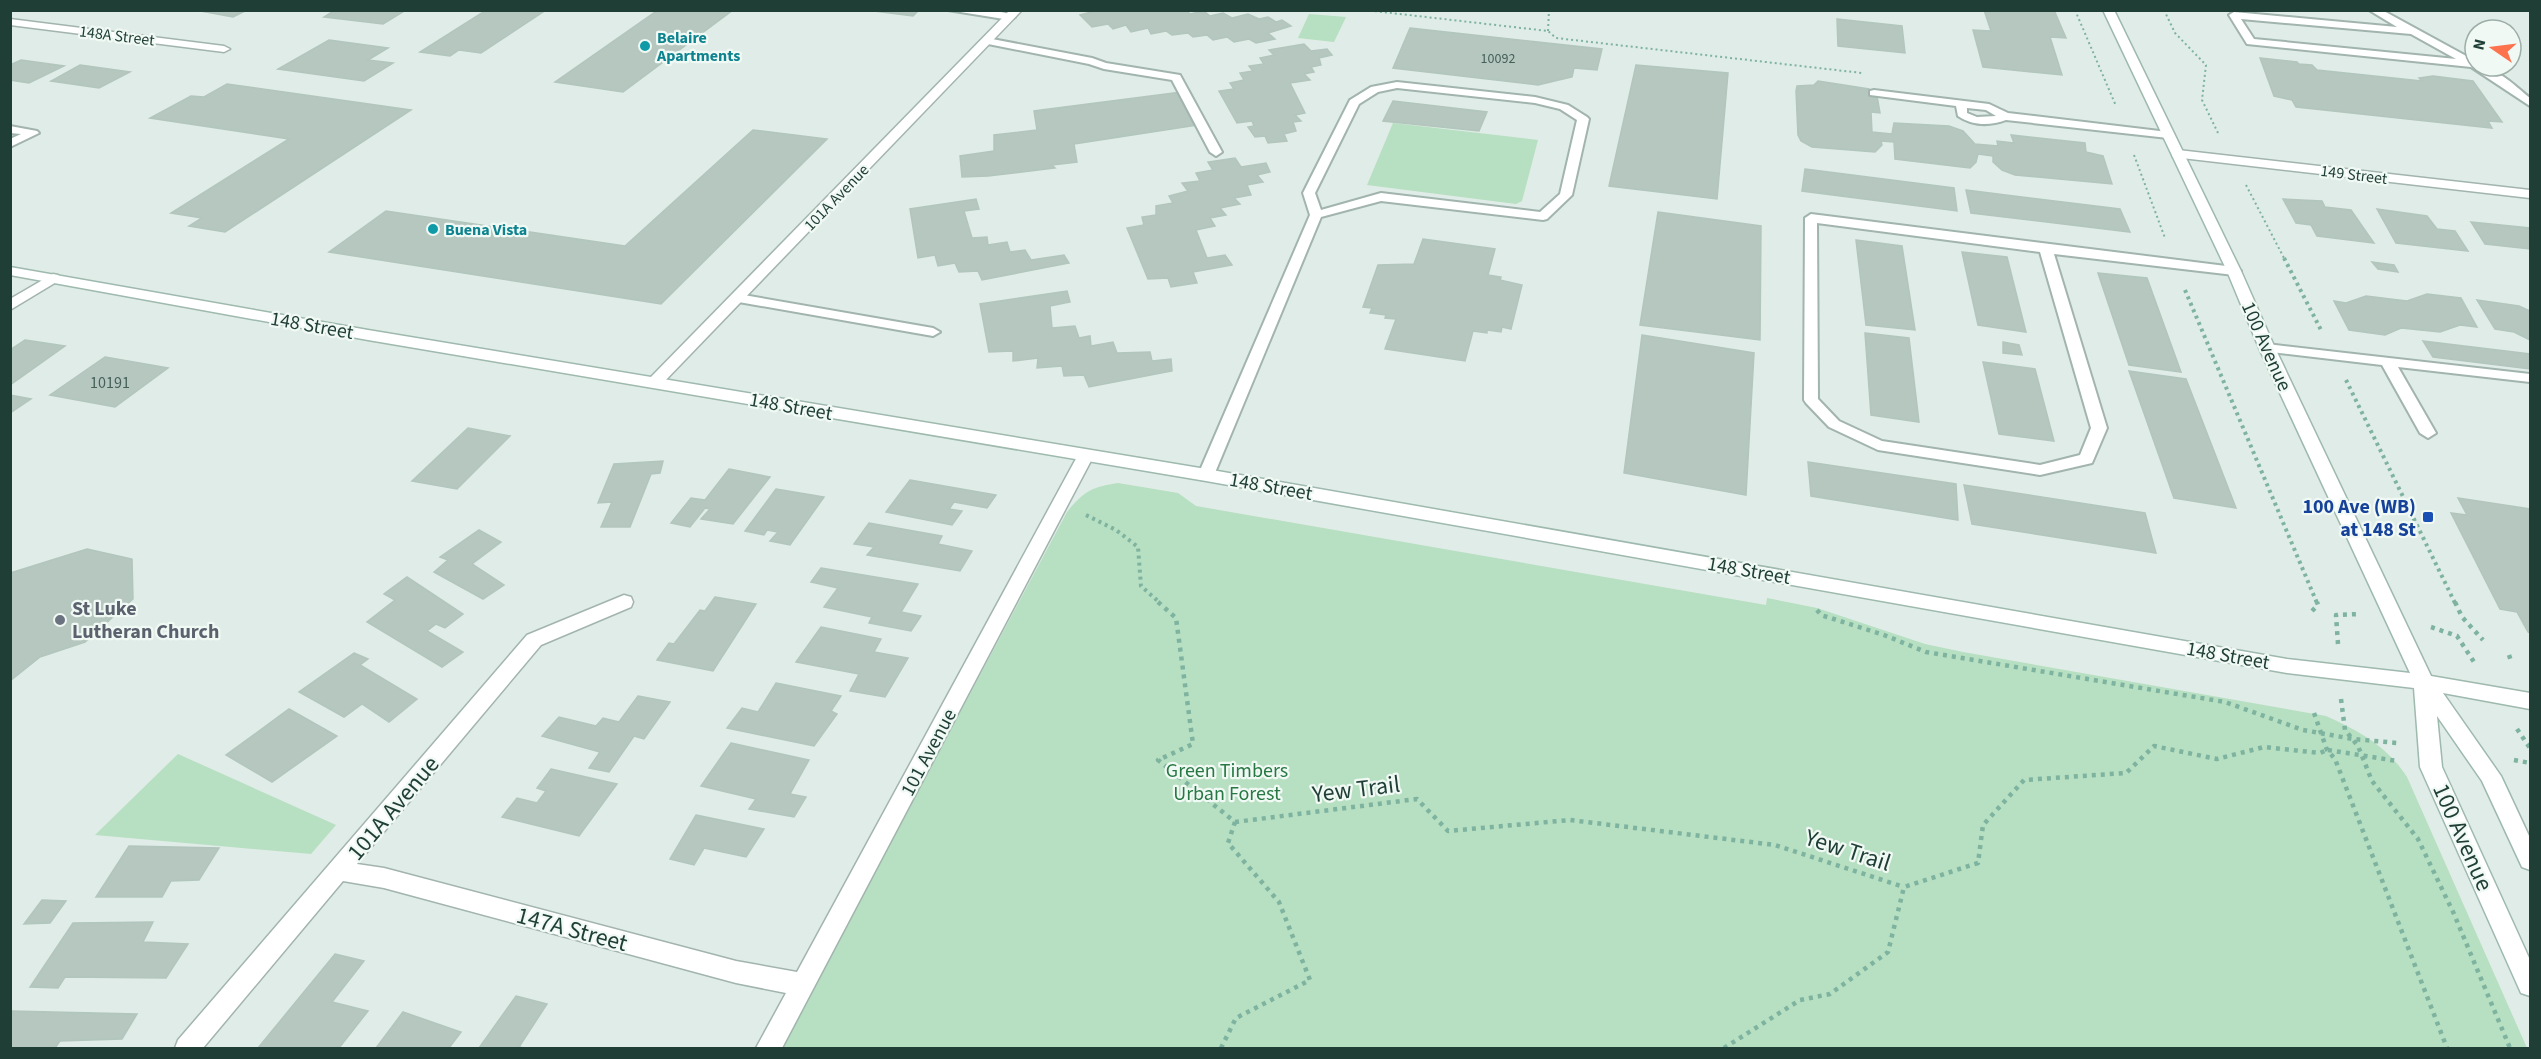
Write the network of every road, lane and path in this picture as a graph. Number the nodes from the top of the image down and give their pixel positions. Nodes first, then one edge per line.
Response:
1 (953, 10) edge
2 (1365, 10) edge
3 (1549, 10) edge
4 (2108, 10) edge
5 (2163, 10) edge
6 (2374, 10) edge
7 (1014, 14) edge
8 (10, 22) edge
9 (1548, 31) junction
10 (2411, 31) junction
11 (987, 41) junction
12 (224, 49) dead end
13 (2463, 59) edge
14 (2463, 64) edge
15 (1864, 73) dead end
16 (2497, 78) edge
17 (1874, 93) dead end
18 (2530, 103) edge
19 (10, 129) edge
20 (2168, 135) junction
21 (2220, 138) dead end
22 (10, 144) edge
23 (1216, 152) dead end
24 (2178, 154) junction
25 (2242, 177) dead end
26 (2530, 194) edge
27 (1316, 215) junction
28 (2046, 249) junction
29 (10, 271) edge
30 (2234, 271) junction
31 (53, 279) junction
32 (2181, 280) dead end
33 (738, 298) junction
34 (10, 306) edge
35 (933, 332) dead end
36 (2267, 348) junction
37 (2334, 357) junction
38 (2388, 363) junction
39 (2530, 378) edge
40 (654, 383) junction
41 (2428, 433) dead end
42 (1086, 456) junction
43 (1206, 475) junction
44 (1061, 503) junction
45 (1791, 577) junction
46 (624, 602) dead end
47 (2312, 611) dead end
48 (2483, 640) dead end
49 (2424, 682) junction
50 (2530, 701) edge
51 (2314, 713) dead end
52 (2343, 724) dead end
53 (2321, 733) junction
54 (2353, 739) junction
55 (2371, 739) dead end
56 (2327, 750) junction
57 (2362, 755) junction
58 (2397, 761) dead end
59 (2523, 762) dead end
60 (2530, 763) edge
61 (1235, 822) junction
62 (2530, 860) edge
63 (340, 871) junction
64 (1904, 887) junction
65 (804, 985) junction
66 (2530, 985) edge
67 (187, 1048) edge
68 (769, 1048) edge
69 (1221, 1048) edge
70 (1724, 1048) edge
71 (2447, 1048) edge
72 (2510, 1048) edge

1 - 7 lane
2 - 9 path
3 - 9 path
4 - 20 main road, 100 Avenue
5 - 21 path
6 - 10 lane
7 - 11 main road, 101A Avenue
8 - 12 main road, 148A Street
9 - 15 path
10 - 13 lane
10 - 14 lane
11 - 23 lane
11 - 33 main road, 101A Avenue
16 - 18 lane
17 - 20 lane
19 - 22 lane
20 - 24 main road, 100 Avenue
24 - 26 main road, 149 Street
24 - 30 main road, 100 Avenue
25 - 37 path
27 - 27 lane
27 - 43 lane
28 - 28 lane
28 - 30 lane
29 - 31 main road, 148 Street
30 - 36 main road, 100 Avenue
31 - 34 main road
31 - 40 main road, 148 Street
32 - 47 path
33 - 35 lane
33 - 40 main road, 101A Avenue
36 - 37 lane
36 - 49 main road, 100 Avenue
37 - 38 lane
37 - 48 path
38 - 39 lane
38 - 41 lane
40 - 42 main road, 148 Street
42 - 43 main road, 148 Street
42 - 44 main road, 101 Avenue
43 - 45 main road, 148 Street
44 - 61 path
44 - 65 main road, 101 Avenue
45 - 49 main road, 148 Street
45 - 53 path
46 - 63 main road, 101A Avenue
49 - 50 main road, 148 Street
49 - 62 main road, 100 Avenue
49 - 66 main road, 100 Avenue
51 - 53 path
52 - 54 path
53 - 54 path
53 - 56 path
54 - 55 path
54 - 57 path
56 - 57 path
56 - 64 path
56 - 71 path
57 - 58 path
57 - 72 path
59 - 60 path
61 - 64 path, Yew Trail
61 - 69 path
63 - 65 main road, 147A Street
63 - 67 main road, 101A Avenue
64 - 70 path
65 - 68 main road, 101 Avenue

